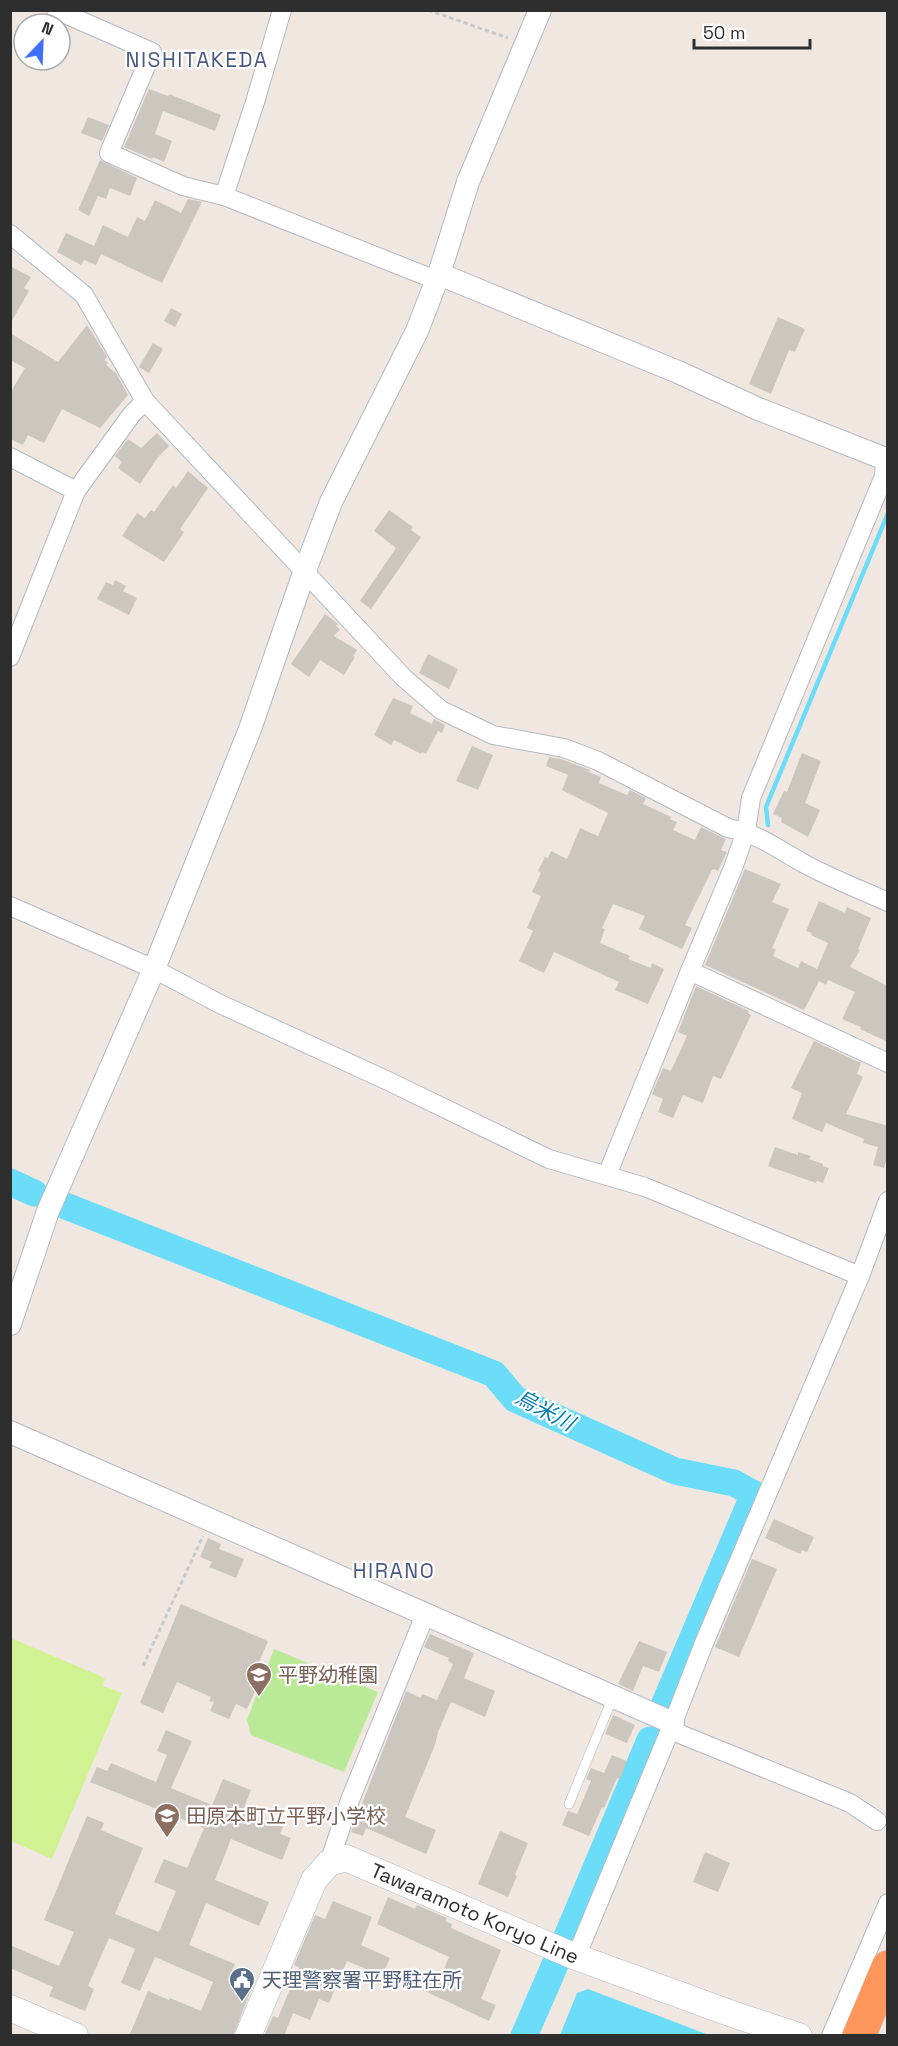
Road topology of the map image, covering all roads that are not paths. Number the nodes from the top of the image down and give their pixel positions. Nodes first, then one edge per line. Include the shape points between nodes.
1 (56, 10) edge
2 (282, 10) edge
3 (540, 10) edge
4 (224, 196) junction
5 (10, 234) edge
6 (438, 277) junction
7 (145, 400) junction
8 (10, 457) edge
9 (887, 457) edge
10 (76, 491) junction
11 (304, 573) junction
12 (10, 657) edge
13 (746, 831) junction
14 (888, 902) edge
15 (10, 906) edge
16 (154, 969) junction
17 (690, 971) junction
18 (888, 1063) edge
19 (607, 1175) junction
20 (888, 1202) edge
21 (860, 1276) junction
22 (10, 1324) edge
23 (10, 1432) edge
24 (425, 1615) junction
25 (613, 1697) junction
26 (671, 1727) junction
27 (569, 1803) dead end
28 (877, 1821) dead end
29 (329, 1863) junction
30 (888, 1903) edge
31 (576, 1957) junction
32 (888, 1967) edge
33 (10, 2008) edge
34 (888, 2028) edge
35 (75, 2036) edge
36 (248, 2036) edge
37 (799, 2036) edge
38 (831, 2036) edge
39 (860, 2036) edge
40 (884, 2036) edge

1 - 4 street via 152,52 109,153 183,186
2 - 4 street
3 - 6 street via 468,182
4 - 6 street
5 - 7 street via 84,295
6 - 9 street via 678,372 756,408
6 - 11 street via 417,331 332,502
7 - 10 street
7 - 11 street
8 - 10 street
9 - 13 street via 884,476 751,798
10 - 12 street
11 - 13 street via 404,678 441,710 494,735 564,748 598,761 728,828
11 - 16 street via 250,729
13 - 14 street via 803,863
13 - 17 street
15 - 16 street
16 - 19 street via 549,1159
16 - 22 street via 48,1211
17 - 18 street
17 - 19 street
19 - 21 street
20 - 21 street
21 - 26 street
23 - 24 street
24 - 25 street
24 - 29 street via 350,1800
25 - 26 street
25 - 27 lane
26 - 28 street via 850,1803
26 - 31 street
29 - 31 main road, Tawaramoto Koryo Line via 346,1858
29 - 36 main road via 314,1880
30 - 38 street
31 - 37 main road, Tawaramoto Koryo Line
32 - 39 highway
33 - 35 main road
34 - 40 highway

